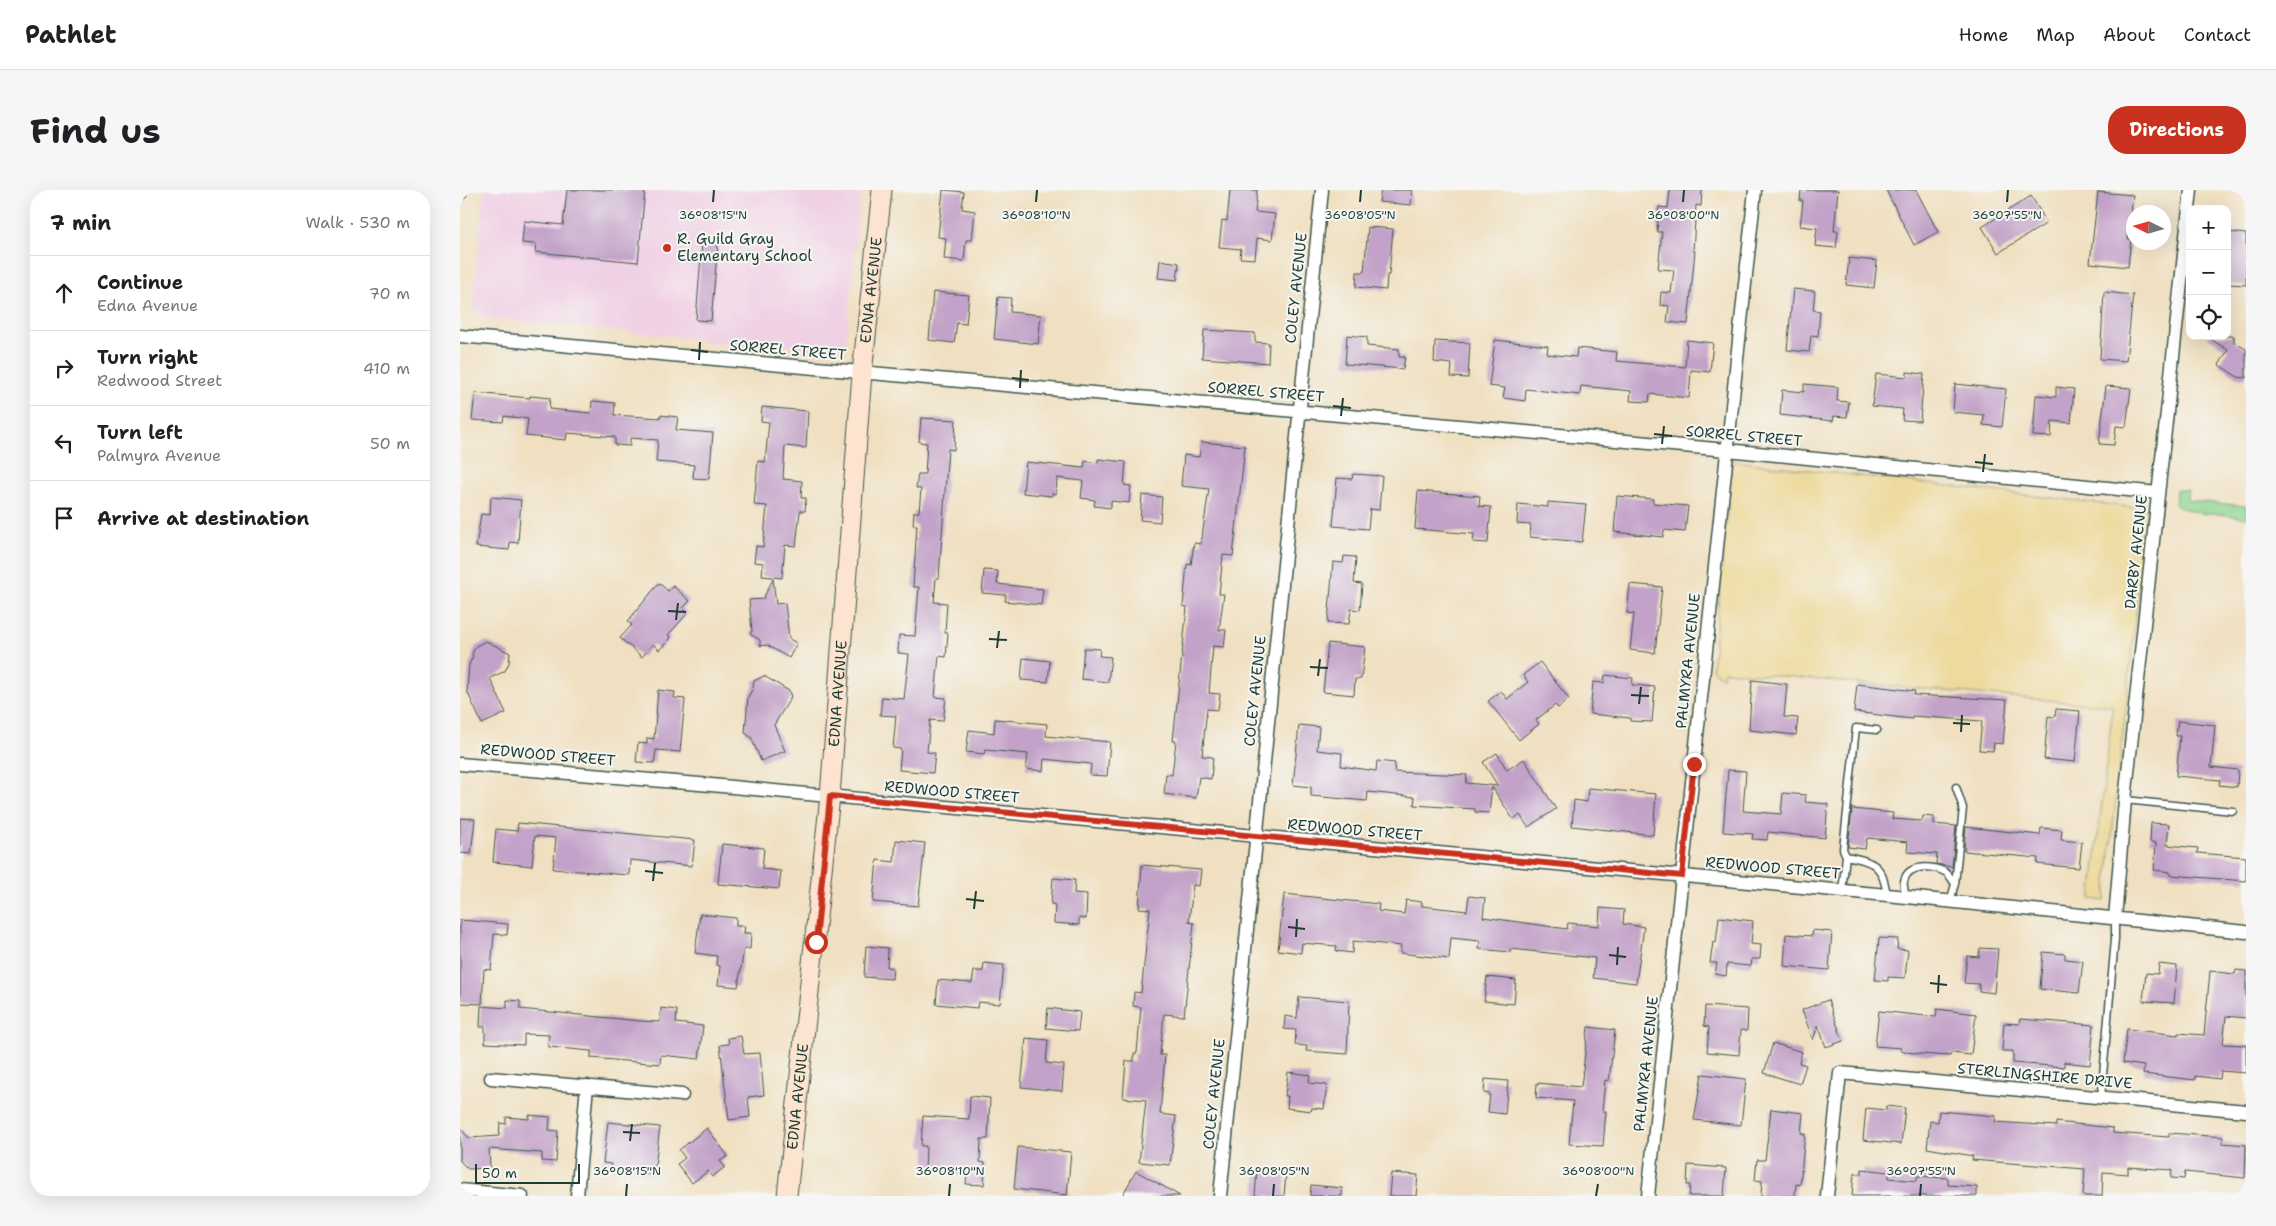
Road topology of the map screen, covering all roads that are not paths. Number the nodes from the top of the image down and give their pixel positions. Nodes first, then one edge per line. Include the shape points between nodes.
1 (882, 190) edge
2 (1322, 190) edge
3 (1755, 190) edge
4 (2191, 190) edge
5 (460, 336) edge
6 (862, 373) junction
7 (1299, 411) junction
8 (1727, 450) junction
9 (2158, 493) junction
10 (1877, 730) dead end
11 (460, 764) edge
12 (1956, 787) dead end
13 (830, 796) junction
14 (2125, 800) junction
15 (2233, 811) dead end
16 (1257, 837) junction
17 (1846, 856) junction
18 (1682, 876) junction
19 (1955, 884) junction
20 (1842, 891) junction
21 (1887, 895) junction
22 (1906, 897) junction
23 (1950, 902) junction
24 (2115, 918) junction
25 (2246, 932) edge
26 (491, 1078) dead end
27 (587, 1086) junction
28 (682, 1095) dead end
29 (2101, 1098) junction
30 (2246, 1111) edge
31 (460, 1190) edge
32 (522, 1196) edge
33 (577, 1196) edge
34 (787, 1196) edge
35 (1220, 1196) edge
36 (1648, 1196) edge
37 (1827, 1196) edge

1 - 6 street, EDNA AVENUE
2 - 7 street, COLEY AVENUE
3 - 8 street, PALMYRA AVENUE
4 - 9 street, DARBY AVENUE
5 - 6 street, SORREL STREET
6 - 7 street, SORREL STREET
6 - 13 street, EDNA AVENUE
7 - 8 street, SORREL STREET
7 - 16 street, COLEY AVENUE
8 - 9 street, SORREL STREET
8 - 18 street, PALMYRA AVENUE
9 - 14 street, DARBY AVENUE
10 - 17 lane via 1856,728 1844,844
11 - 13 street, REDWOOD STREET
12 - 19 lane via 1963,808
13 - 16 street, REDWOOD STREET
13 - 34 street, EDNA AVENUE
14 - 15 lane
14 - 24 street, DARBY AVENUE
16 - 18 street, REDWOOD STREET
16 - 35 street, COLEY AVENUE
17 - 20 lane
17 - 21 lane via 1869,861 1880,868
18 - 20 street, REDWOOD STREET
18 - 36 street, PALMYRA AVENUE
19 - 22 lane via 1947,873 1917,868 1904,881
19 - 23 lane
20 - 21 street, REDWOOD STREET
21 - 22 street, REDWOOD STREET
22 - 23 street, REDWOOD STREET
23 - 24 street, REDWOOD STREET
24 - 25 street, REDWOOD STREET
24 - 29 lane via 2116,939
26 - 27 street
27 - 28 street
27 - 33 street
29 - 30 street, STERLINGSHIRE DRIVE
29 - 37 street, STERLINGSHIRE DRIVE via 1840,1073
31 - 32 street

